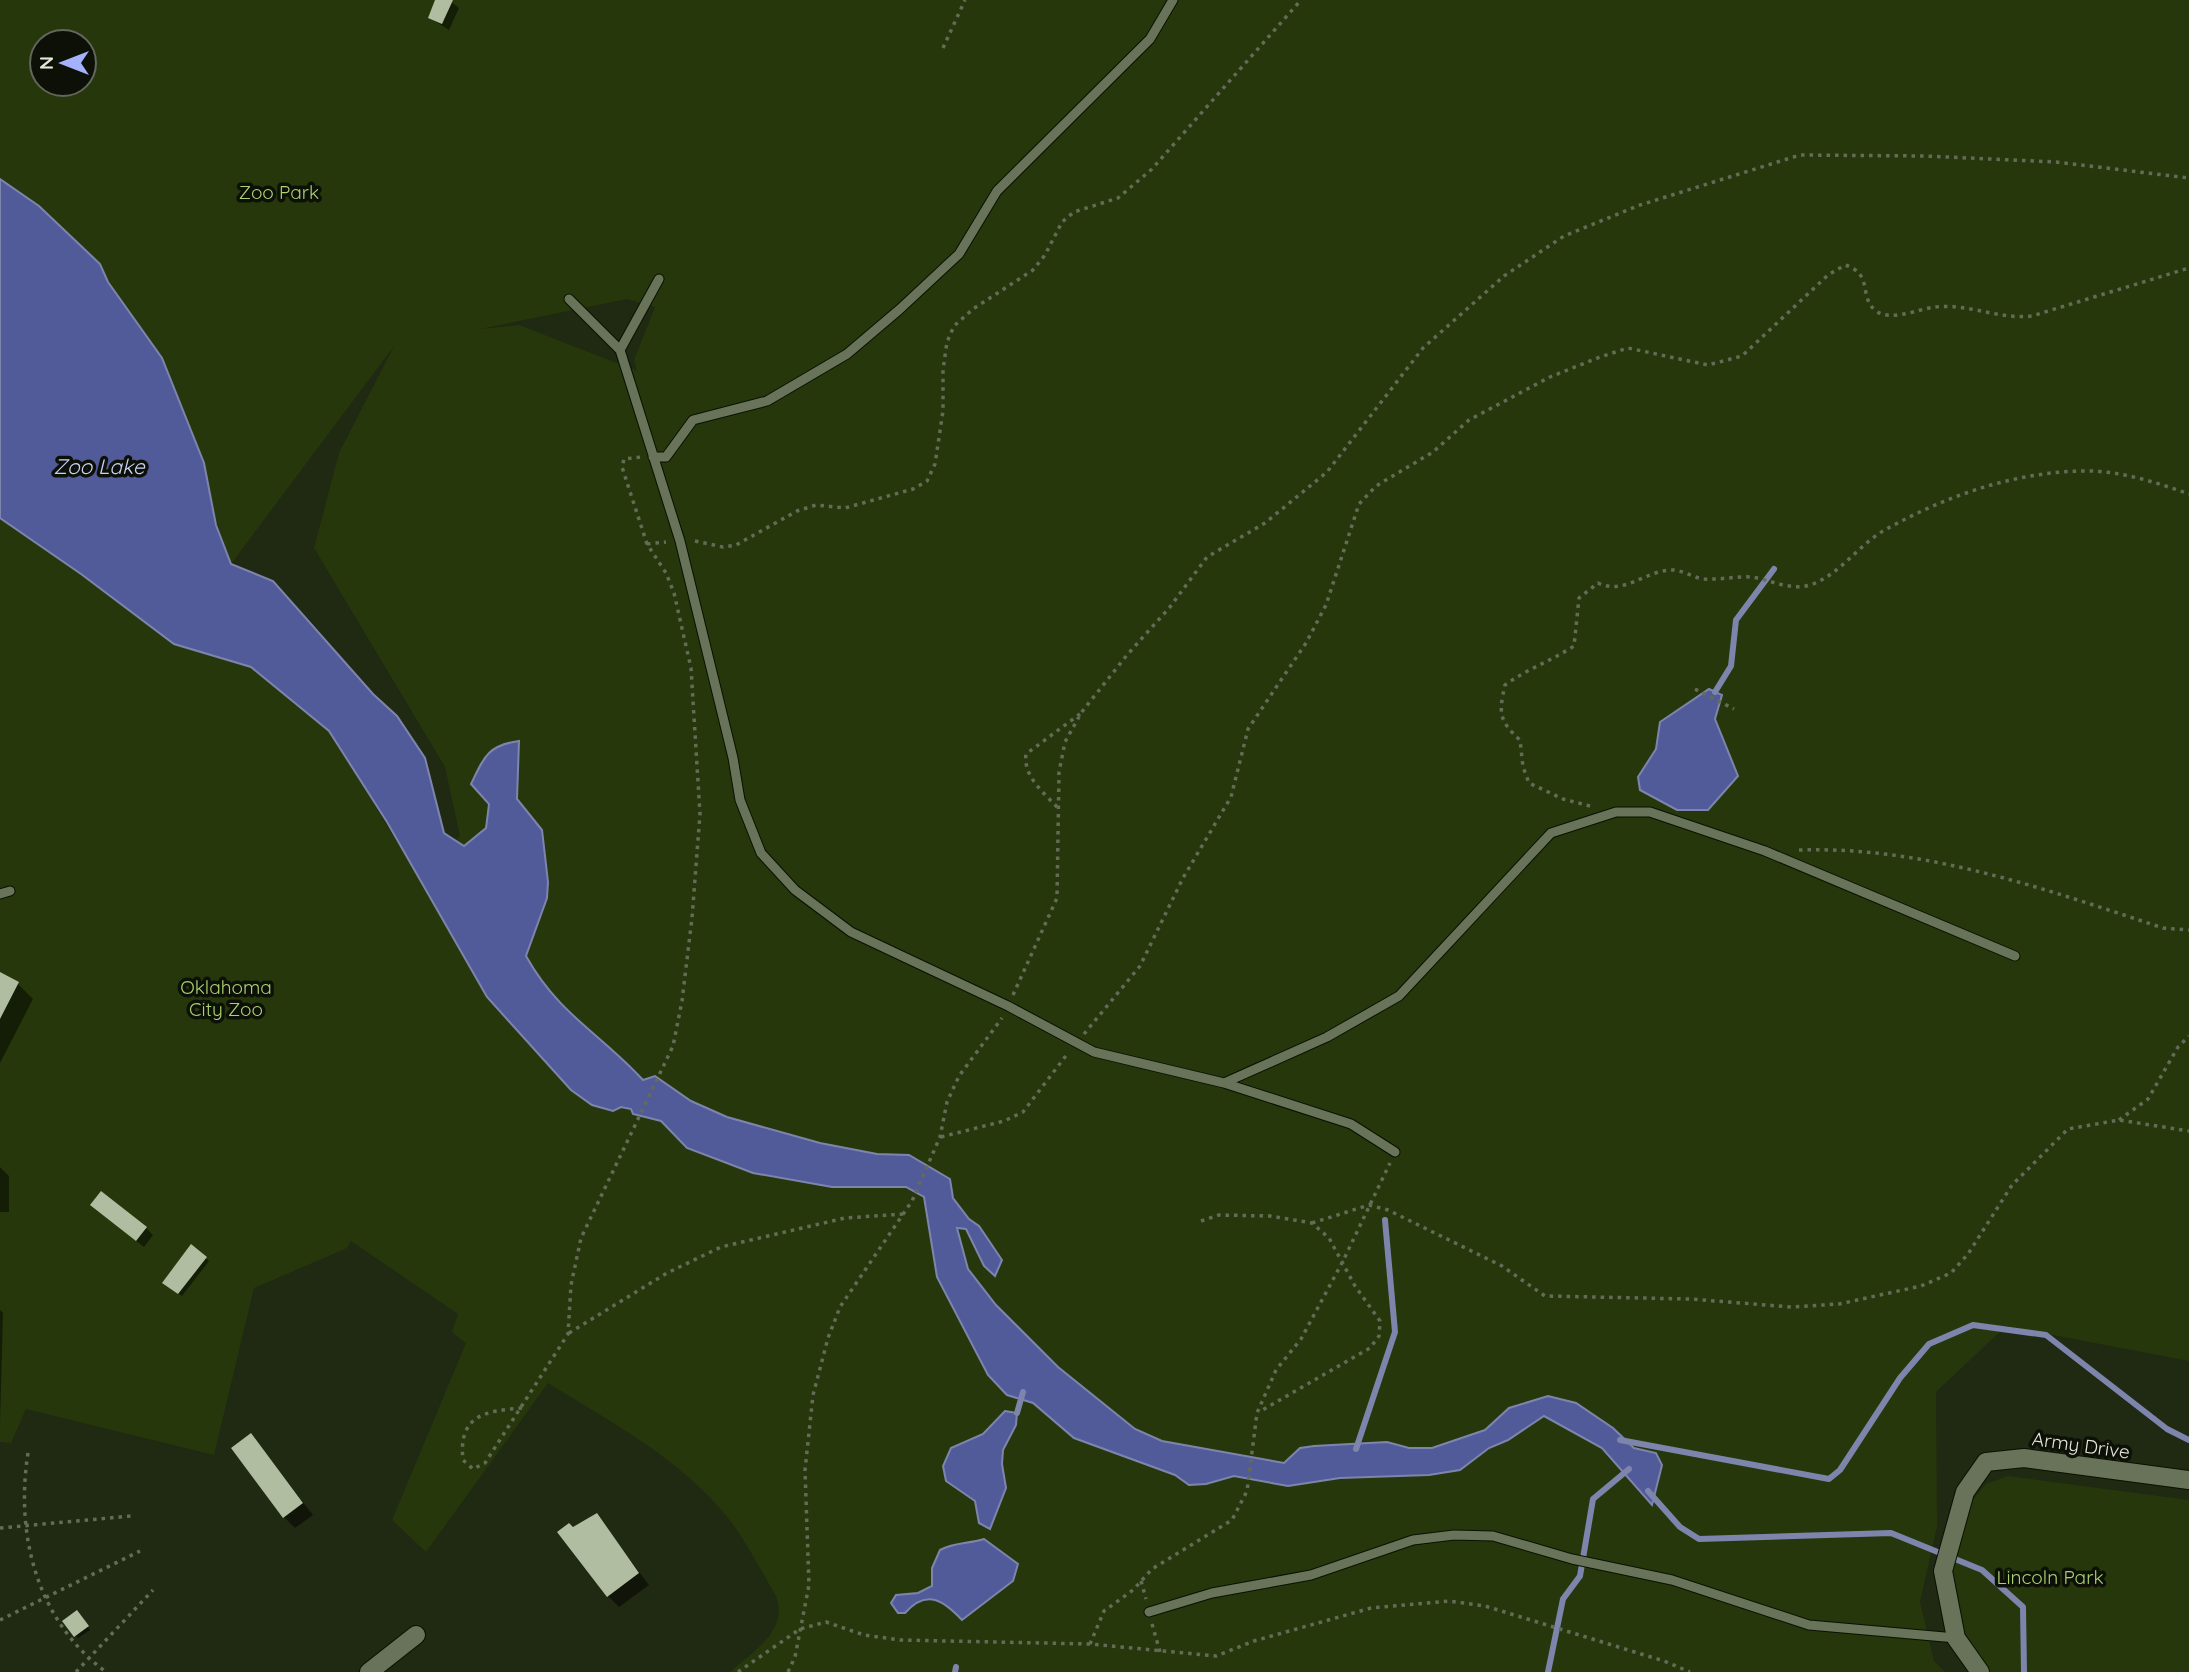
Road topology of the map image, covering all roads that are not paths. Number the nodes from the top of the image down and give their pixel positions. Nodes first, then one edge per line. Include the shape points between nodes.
1 (1172, 0) edge
2 (659, 279) dead end
3 (569, 299) dead end
4 (620, 350) junction
5 (653, 457) junction
6 (2015, 956) dead end
7 (1224, 1083) junction
8 (1395, 1152) road end
9 (2189, 1480) edge
10 (1149, 1612) dead end
11 (416, 1634) dead end
12 (1956, 1638) junction
13 (369, 1672) edge
14 (1980, 1672) edge

1 - 5 lane via 1150,39 998,191 959,254 900,309 847,354 767,401 694,420 666,457
2 - 4 lane
3 - 4 lane
4 - 5 lane
5 - 7 lane via 680,541 740,800 761,853 794,890 851,932 1008,1006 1076,1044 1133,1064
6 - 7 lane via 1765,851 1650,812 1616,812 1551,833 1399,996 1327,1037
7 - 8 lane via 1351,1124
9 - 12 street, Army Drive via 2024,1458 1986,1462 1965,1492 1943,1572
10 - 12 lane via 1212,1593 1311,1575 1413,1540 1493,1536 1672,1580 1809,1625
11 - 13 street
12 - 14 street, Army Drive

